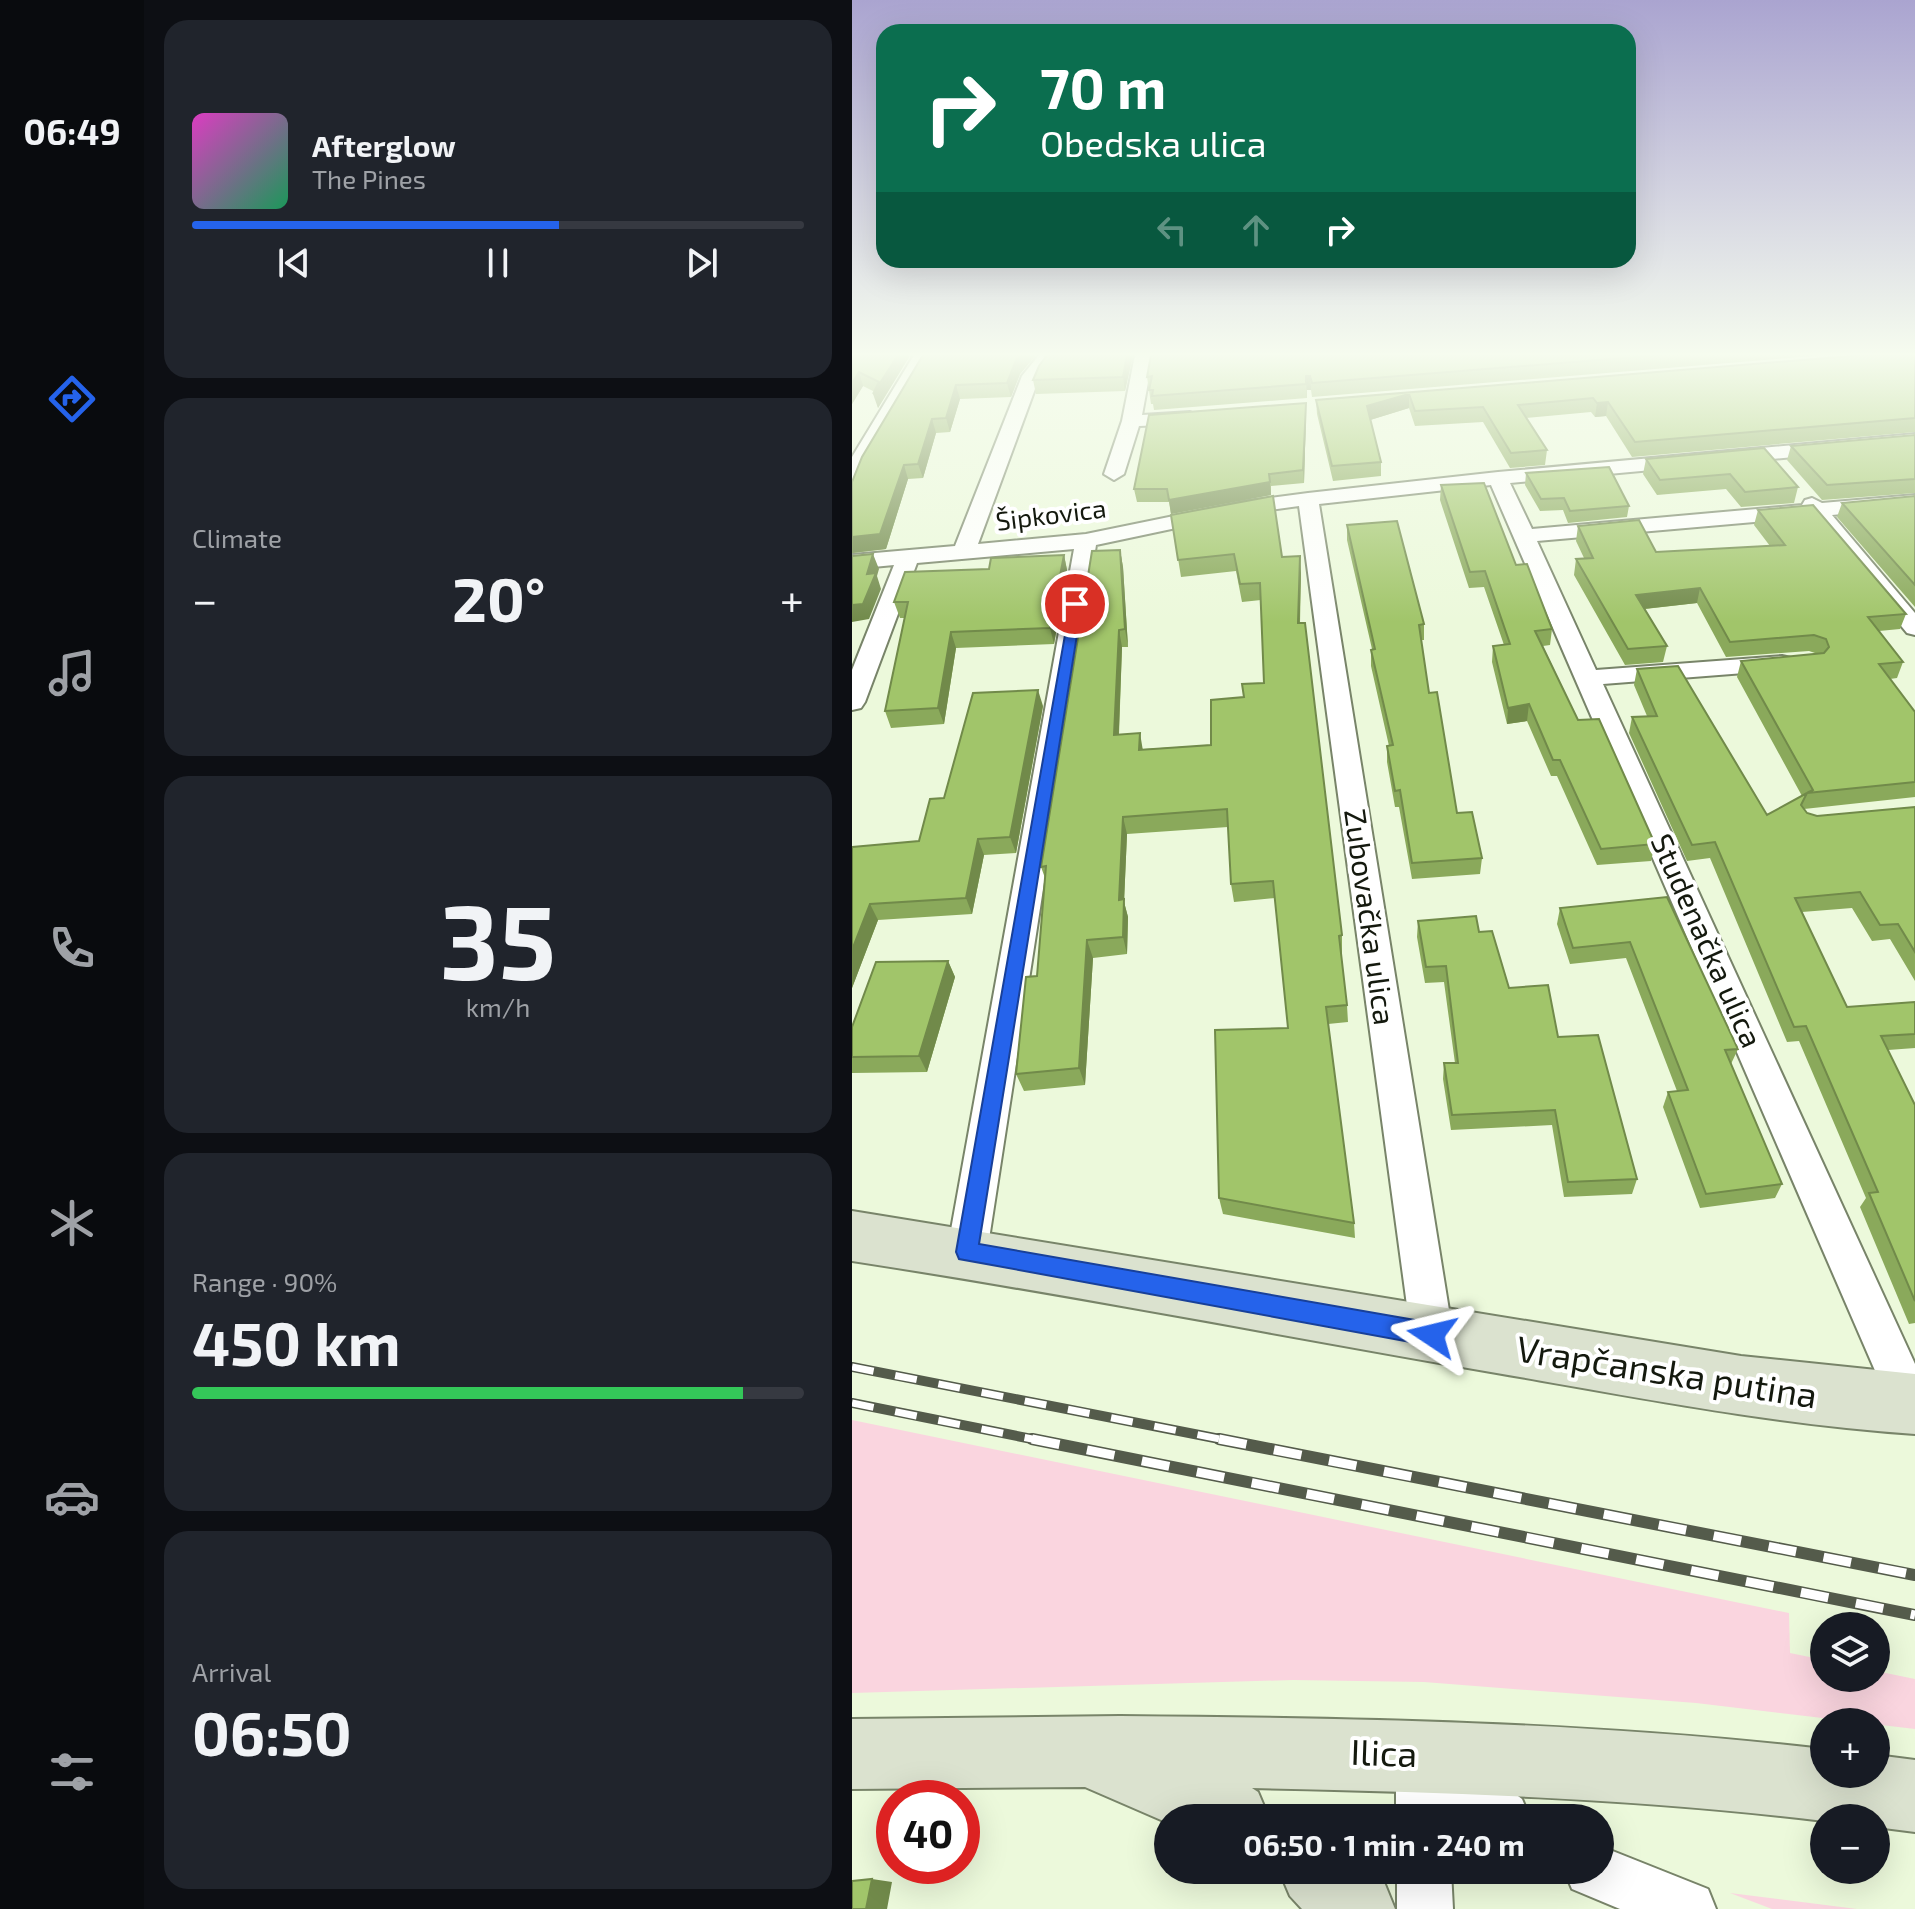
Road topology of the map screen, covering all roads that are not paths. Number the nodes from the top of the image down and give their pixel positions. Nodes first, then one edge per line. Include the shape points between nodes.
1 (870, 444) edge
2 (1005, 444) edge
3 (1124, 444) edge
4 (1868, 444) edge
5 (1766, 453) junction
6 (852, 474) edge
7 (1114, 474) dead end
8 (1498, 478) junction
9 (1308, 499) junction
10 (1915, 501) edge
11 (1816, 509) junction
12 (1525, 536) junction
13 (1086, 541) junction
14 (963, 554) junction
15 (908, 558) junction
16 (852, 562) edge
17 (1915, 584) edge
18 (1883, 587) junction
19 (1915, 628) edge
20 (1809, 661) edge
21 (1588, 678) junction
22 (852, 702) edge
23 (852, 1236) edge
24 (967, 1252) junction
25 (1432, 1335) junction
26 (1913, 1404) edge
27 (1081, 1751) junction
28 (852, 1754) edge
29 (1423, 1786) edge
30 (1915, 1796) edge
31 (1206, 1804) edge
32 (1468, 1804) edge
33 (1614, 1879) edge
34 (1331, 1884) edge
35 (1424, 1884) edge
36 (1357, 1909) edge
37 (1425, 1909) edge
38 (1688, 1909) edge

1 - 6 street
2 - 14 street
3 - 7 street
4 - 5 street, Šipkovica
5 - 8 street, Šipkovica
5 - 11 street
8 - 9 street, Šipkovica
8 - 12 street, Studenačka ulica
9 - 13 street, Šipkovica
9 - 25 street, Zubovačka ulica
10 - 11 street
11 - 12 street
11 - 18 street
12 - 21 street, Studenačka ulica
13 - 14 street, Šipkovica
13 - 24 street
14 - 15 street, Šipkovica
15 - 16 street, Šipkovica
15 - 22 street
17 - 18 street
18 - 19 street
20 - 21 street
21 - 26 street, Studenačka ulica
23 - 24 street, Vrapčanska putina
24 - 25 street, Vrapčanska putina
25 - 26 street, Vrapčanska putina via 1819,1398
27 - 28 street, Ilica
27 - 29 street, Ilica
27 - 31 street
29 - 30 street, Ilica via 1679,1769
29 - 32 street
33 - 38 street
34 - 36 street
35 - 37 street

